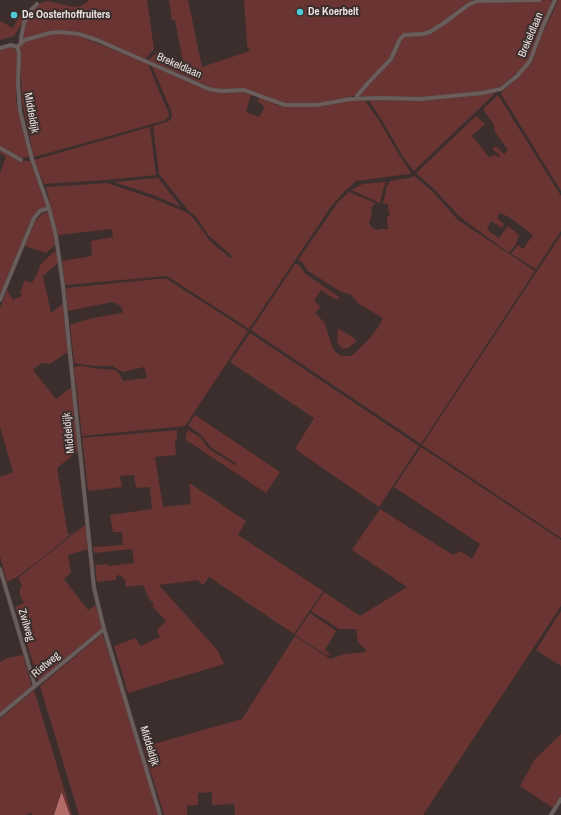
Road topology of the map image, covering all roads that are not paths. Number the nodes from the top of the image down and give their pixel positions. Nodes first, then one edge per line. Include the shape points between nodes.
1 (540, 0) edge
2 (555, 0) edge
3 (37, 4) dead end
4 (21, 43) junction
5 (17, 47) junction
6 (0, 48) edge
7 (357, 99) junction
8 (0, 148) edge
9 (20, 160) dead end
10 (49, 208) junction
11 (0, 300) edge
12 (0, 569) edge
13 (104, 629) junction
14 (35, 686) junction
15 (0, 715) edge
16 (561, 799) edge
17 (160, 815) edge
18 (551, 815) edge

1 - 7 street, Brekeldlaan via 477,1 427,33 404,36 400,39 391,59
2 - 7 street, Brekeldlaan via 530,61 523,71 501,89 420,99
3 - 4 street via 24,23
4 - 5 street, Brekeldlaan
4 - 7 street, Brekeldlaan via 50,33 79,34 209,89 244,90 285,105 317,105
5 - 6 street via 11,45
5 - 10 street, Middeldijk via 20,111 32,159
8 - 9 street
10 - 11 street via 36,215
10 - 13 street, Middeldijk via 64,286 92,576
12 - 14 street, Zwilweg
13 - 14 street, Rietweg
13 - 17 street, Middeldijk
14 - 15 street, Rietweg
16 - 18 street

